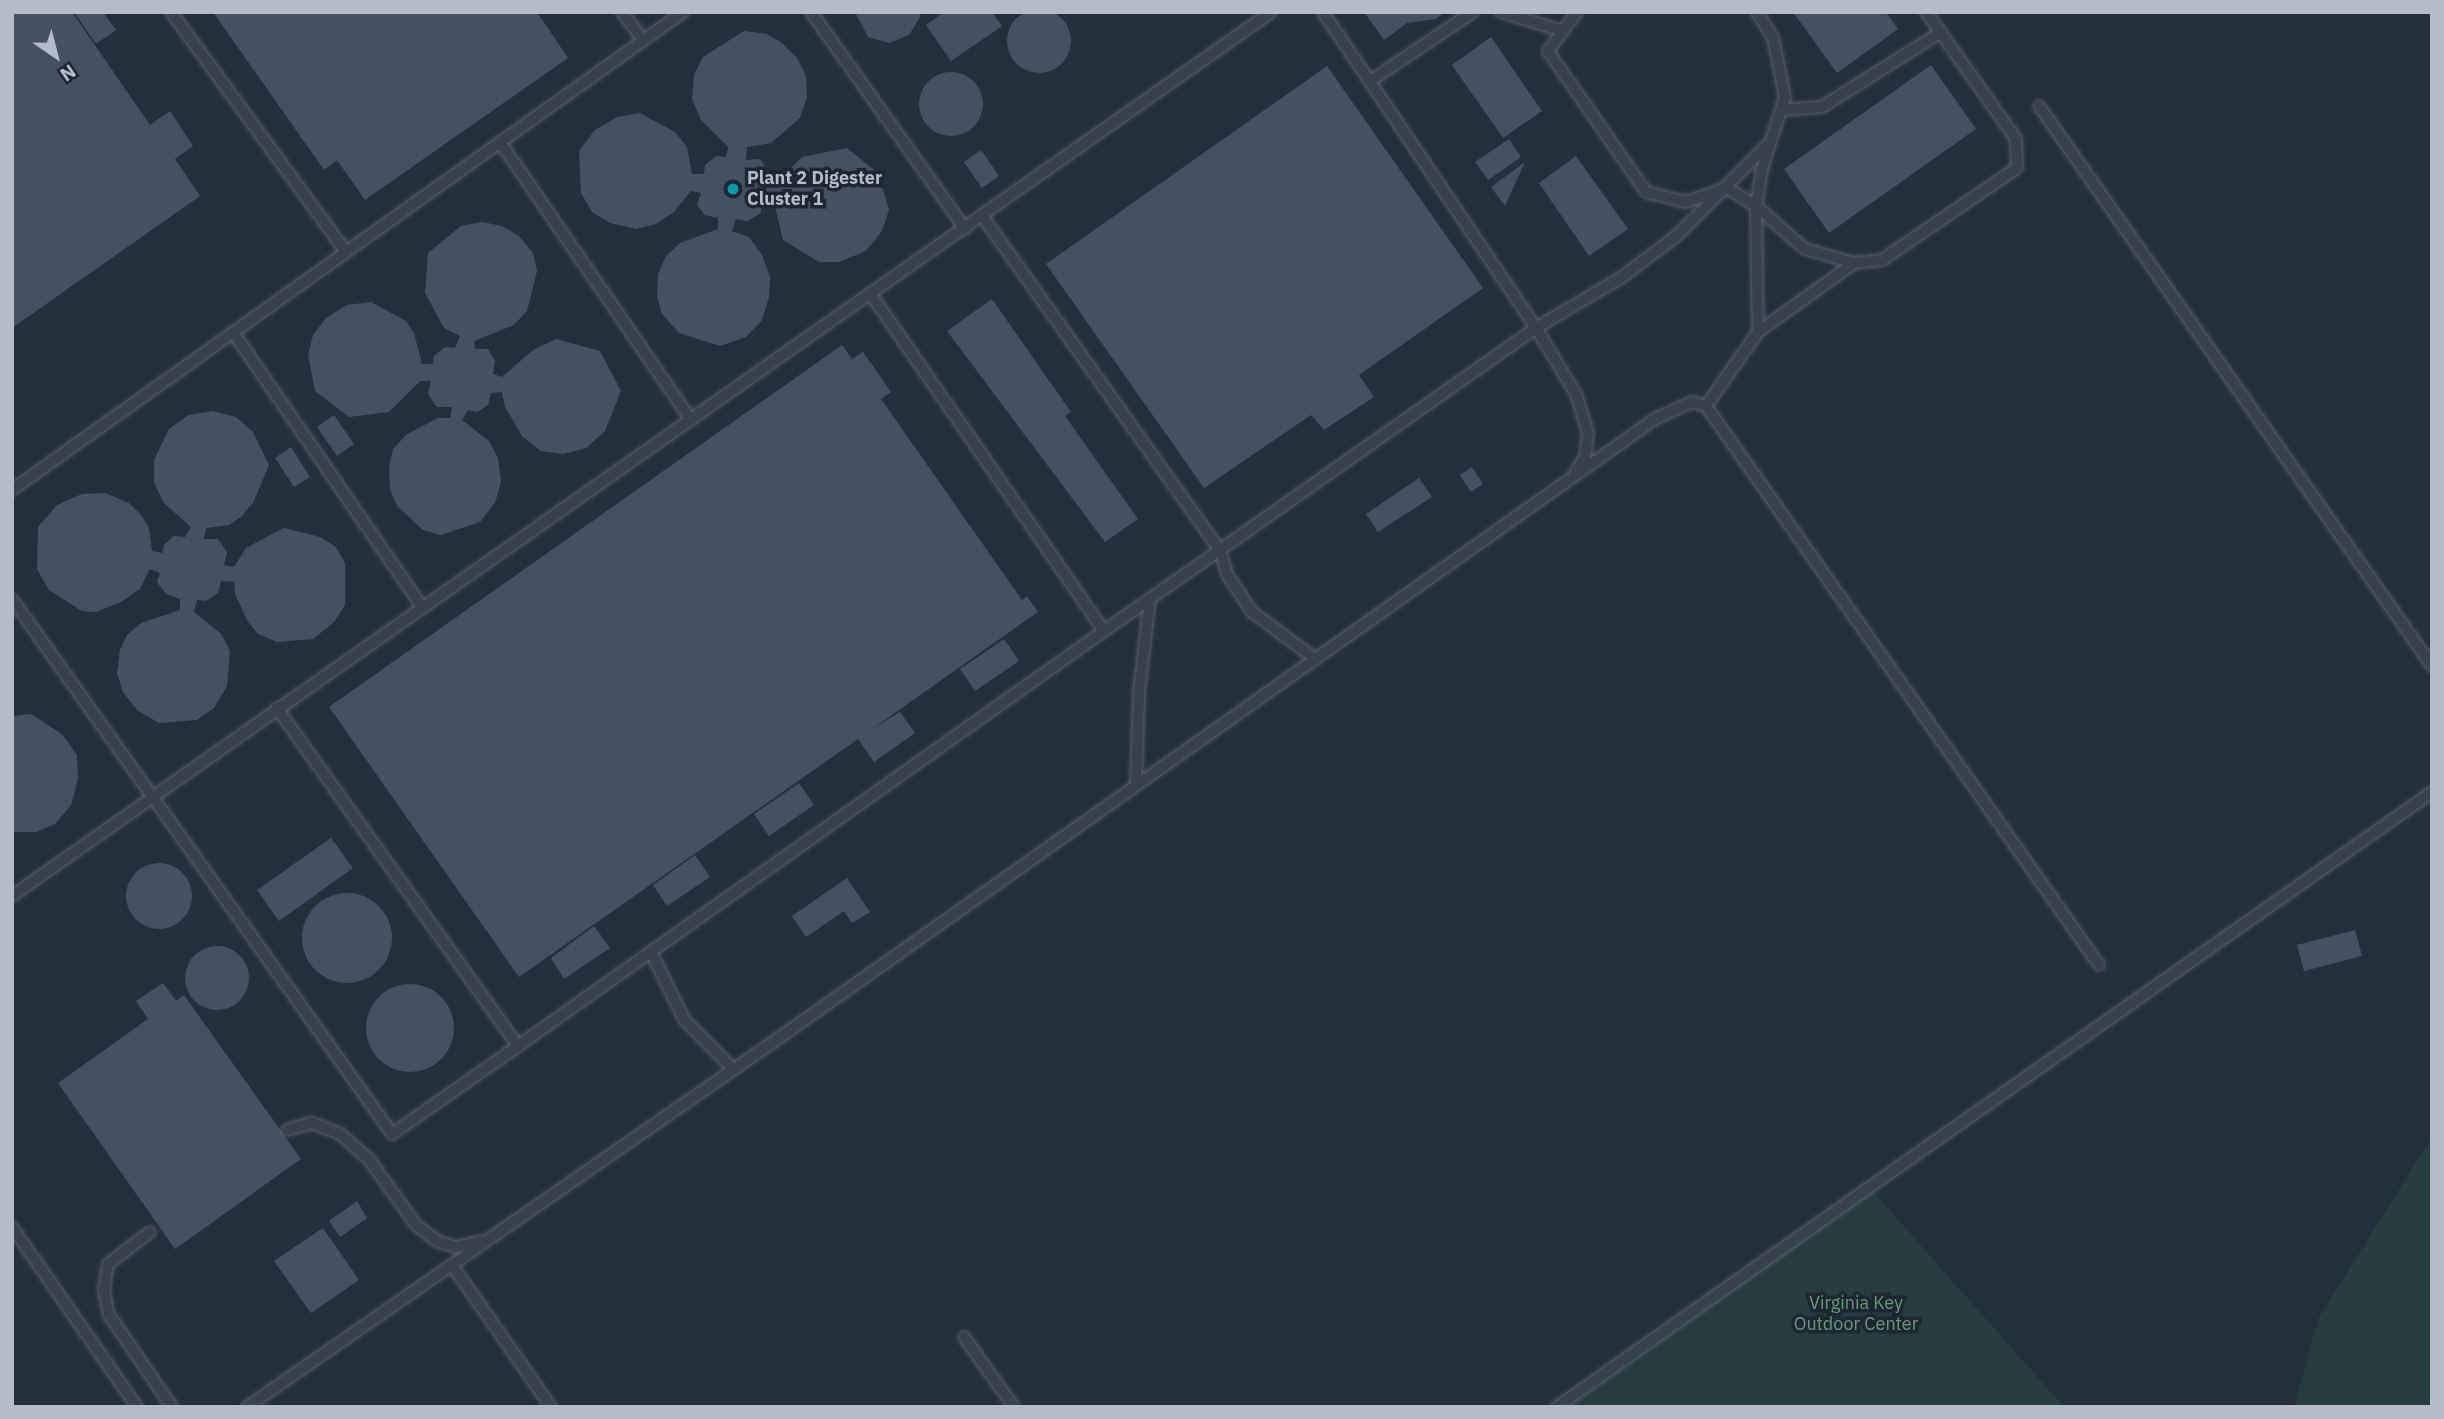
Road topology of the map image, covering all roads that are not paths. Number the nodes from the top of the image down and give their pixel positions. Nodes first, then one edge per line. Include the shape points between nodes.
1 (171, 12) edge
2 (622, 12) edge
3 (683, 12) edge
4 (811, 12) edge
5 (1271, 12) edge
6 (1323, 12) edge
7 (1473, 12) edge
8 (1501, 12) edge
9 (1577, 12) edge
10 (1757, 12) edge
11 (1926, 12) edge
12 (1563, 31) junction
13 (1941, 32) junction
14 (643, 40) junction
15 (1370, 81) junction
16 (2039, 106) dead end
17 (1781, 110) junction
18 (1771, 141) junction
19 (500, 142) junction
20 (1727, 188) junction
21 (1756, 206) junction
22 (984, 216) junction
23 (965, 229) junction
24 (346, 251) junction
25 (1854, 263) junction
26 (871, 295) junction
27 (1536, 327) junction
28 (233, 332) junction
29 (1758, 332) junction
30 (1706, 406) junction
31 (691, 420) junction
32 (1572, 477) junction
33 (12, 490) edge
34 (1220, 550) junction
35 (12, 598) edge
36 (1150, 599) junction
37 (422, 607) junction
38 (1104, 631) junction
39 (1314, 659) junction
40 (2432, 666) edge
41 (277, 708) junction
42 (1136, 784) junction
43 (2432, 792) edge
44 (152, 796) junction
45 (12, 896) edge
46 (651, 952) junction
47 (2099, 965) dead end
48 (518, 1046) junction
49 (733, 1069) junction
50 (287, 1130) dead end
51 (12, 1227) edge
52 (150, 1232) dead end
53 (491, 1238) junction
54 (452, 1265) junction
55 (964, 1337) dead end
56 (137, 1407) edge
57 (172, 1407) edge
58 (247, 1407) edge
59 (551, 1407) edge
60 (1014, 1407) edge
61 (1557, 1407) edge

1 - 24 lane
2 - 14 lane
3 - 14 lane
4 - 23 lane
5 - 22 lane
6 - 15 lane
7 - 15 lane
8 - 12 lane
9 - 12 lane
10 - 17 lane via 1773,38 1785,97
11 - 13 lane
12 - 20 lane via 1548,51 1646,192 1685,202
13 - 17 lane via 1862,86 1822,107
13 - 25 lane via 2016,139 2017,168 1882,260
14 - 19 lane
15 - 27 lane
16 - 40 lane
17 - 18 lane
18 - 20 lane
18 - 21 lane
19 - 24 lane
19 - 31 lane
20 - 21 lane
20 - 27 lane via 1679,234 1622,277
21 - 25 lane via 1805,249
21 - 29 lane
22 - 23 lane
22 - 34 lane
23 - 26 lane
24 - 28 lane
25 - 29 lane
26 - 31 lane
26 - 38 lane
27 - 32 lane via 1577,396 1588,433 1585,457
27 - 34 lane
28 - 33 lane
28 - 37 lane
29 - 30 lane
30 - 32 lane via 1692,402 1655,419
30 - 47 lane
31 - 37 lane
32 - 39 lane
34 - 36 lane
34 - 39 lane via 1227,574 1252,612
35 - 44 lane
36 - 38 lane
36 - 42 lane via 1139,692
37 - 41 lane
38 - 46 lane
39 - 42 lane
41 - 44 lane
41 - 48 lane
42 - 49 lane
43 - 61 lane
44 - 45 lane
44 - 48 lane via 392,1134
46 - 48 lane
46 - 49 lane via 684,1019
49 - 53 lane
50 - 53 lane via 312,1123 340,1134 368,1158 416,1225 437,1241 456,1247
51 - 56 lane
52 - 57 lane via 108,1264 104,1290 109,1315
53 - 54 lane
54 - 58 lane
54 - 59 lane
55 - 60 lane

